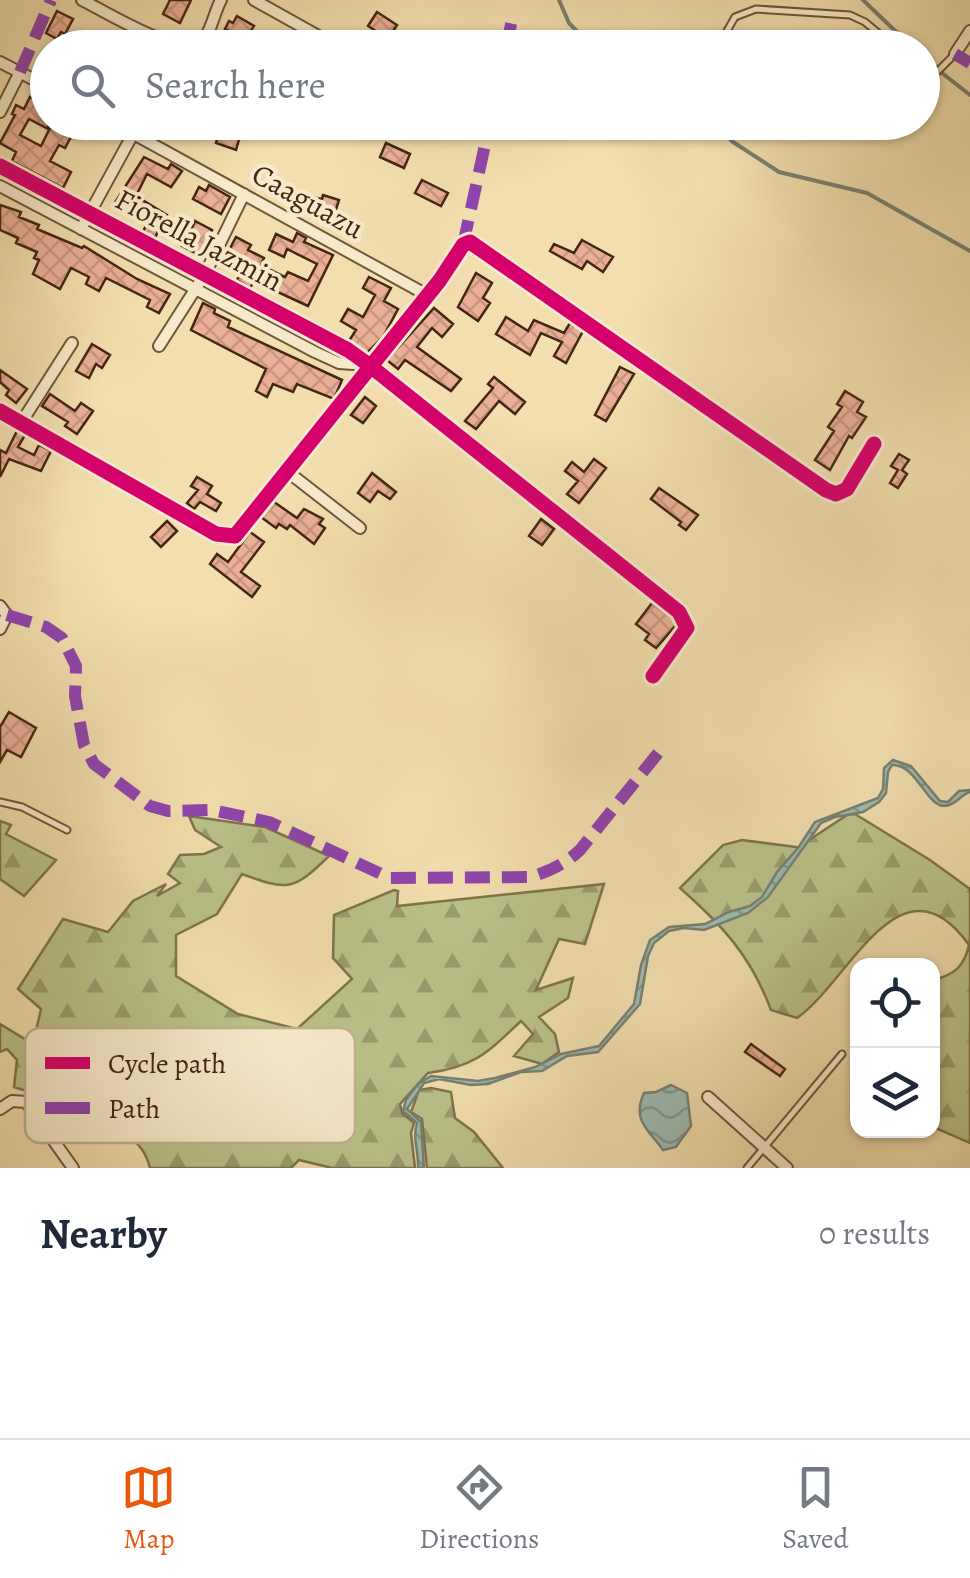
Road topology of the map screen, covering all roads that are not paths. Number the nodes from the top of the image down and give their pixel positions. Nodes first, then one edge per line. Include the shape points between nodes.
1 (82, 0) edge
2 (221, 0) edge
3 (254, 0) edge
4 (143, 30) edge
5 (208, 30) edge
6 (308, 30) edge
7 (727, 30) edge
8 (873, 30) edge
9 (970, 31) edge
10 (955, 54) joint
11 (0, 62) edge
12 (940, 69) edge
13 (20, 72) junction
14 (30, 77) edge
15 (0, 112) edge
16 (130, 140) edge
17 (144, 140) edge
18 (0, 166) edge
19 (0, 186) edge
20 (244, 194) junction
21 (89, 213) junction
22 (81, 228) junction
23 (206, 274) junction
24 (195, 290) junction
25 (428, 295) junction
26 (72, 343) dead end
27 (159, 346) dead end
28 (369, 366) junction
29 (0, 411) edge
30 (21, 422) junction
31 (874, 444) dead end
32 (288, 472) junction
33 (360, 528) dead end
34 (4, 611) edge
35 (0, 628) edge
36 (653, 676) dead end
37 (0, 802) edge
38 (67, 830) dead end
39 (842, 1054) dead end
40 (708, 1098) dead end
41 (25, 1102) edge
42 (0, 1109) edge
43 (55, 1143) edge
44 (766, 1149) junction
45 (73, 1168) edge
46 (748, 1168) edge
47 (787, 1168) edge

1 - 4 street
2 - 5 street
3 - 6 street
7 - 8 lane via 735,17 756,10 858,18
9 - 10 street
10 - 12 lane
11 - 13 street
13 - 14 street
13 - 15 street
16 - 21 street
17 - 20 street, Caaguazu
18 - 21 street, Fiorella Jazmin
19 - 22 street, Fiorella Jazmin
20 - 23 street
20 - 25 street, Caaguazu
21 - 22 street
21 - 23 street, Fiorella Jazmin
22 - 24 street, Fiorella Jazmin
23 - 24 street
23 - 28 street, Fiorella Jazmin
24 - 27 street
24 - 28 street, Fiorella Jazmin via 340,363
25 - 28 street
25 - 31 street via 463,245 475,244 826,490 846,488
26 - 30 street
28 - 32 street
28 - 36 street via 679,612 687,628
29 - 30 street
30 - 32 street via 216,534 235,536
32 - 33 street
34 - 35 street
37 - 38 lane
39 - 44 lane
40 - 44 street
41 - 42 street
43 - 45 street
44 - 46 lane
44 - 47 street

